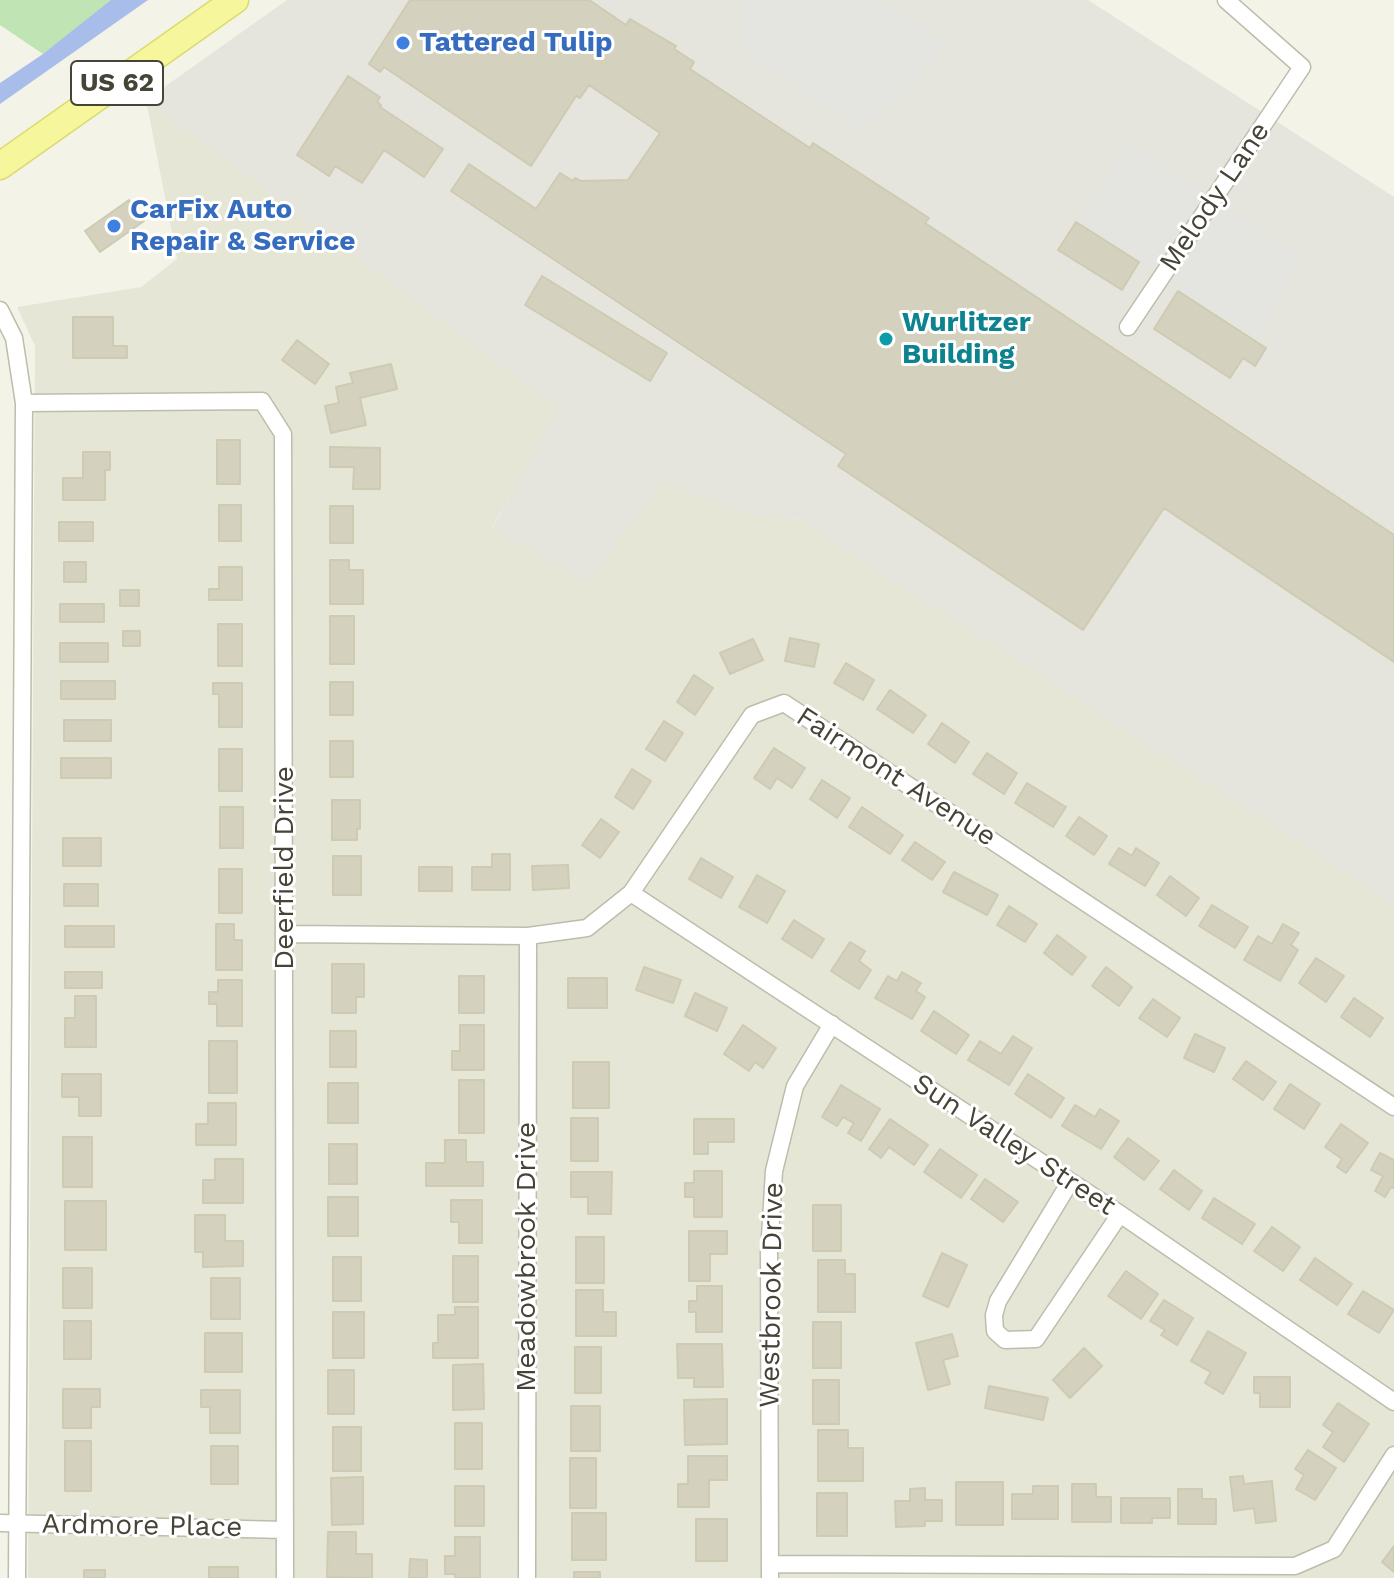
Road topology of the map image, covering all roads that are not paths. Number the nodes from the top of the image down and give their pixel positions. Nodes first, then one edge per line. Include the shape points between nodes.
1 (235, 0) edge
2 (1226, 0) edge
3 (0, 166) edge
4 (0, 310) edge
5 (1128, 327) dead end
6 (24, 403) junction
7 (631, 893) junction
8 (286, 934) junction
9 (528, 936) junction
10 (832, 1024) junction
11 (1394, 1107) edge
12 (1070, 1182) junction
13 (1120, 1214) junction
14 (1394, 1402) edge
15 (1394, 1455) edge
16 (8, 1523) edge
17 (285, 1530) junction
18 (770, 1571) edge
19 (17, 1578) edge
20 (285, 1578) edge
21 (527, 1578) edge

1 - 3 main road, US 62
2 - 5 street, Melody Lane via 1302,67
4 - 6 street via 14,338
6 - 8 street, Deerfield Drive via 262,401 283,434
6 - 16 street
7 - 9 street, Fairmont Avenue via 587,928
7 - 10 street, Sun Valley Street
7 - 11 street, Fairmont Avenue via 752,715 784,703
8 - 9 street, Fairmont Avenue
8 - 17 street, Deerfield Drive
9 - 21 street, Meadowbrook Drive
10 - 12 street, Sun Valley Street
10 - 18 street, Westbrook Drive via 795,1086 774,1171 769,1253
12 - 13 street, Sun Valley Street
12 - 13 street via 998,1301 995,1331 1005,1340 1036,1339
13 - 14 street, Sun Valley Street
15 - 18 street via 1334,1549 1295,1566
16 - 17 street, Ardmore Place
16 - 19 street
17 - 20 street, Deerfield Drive

